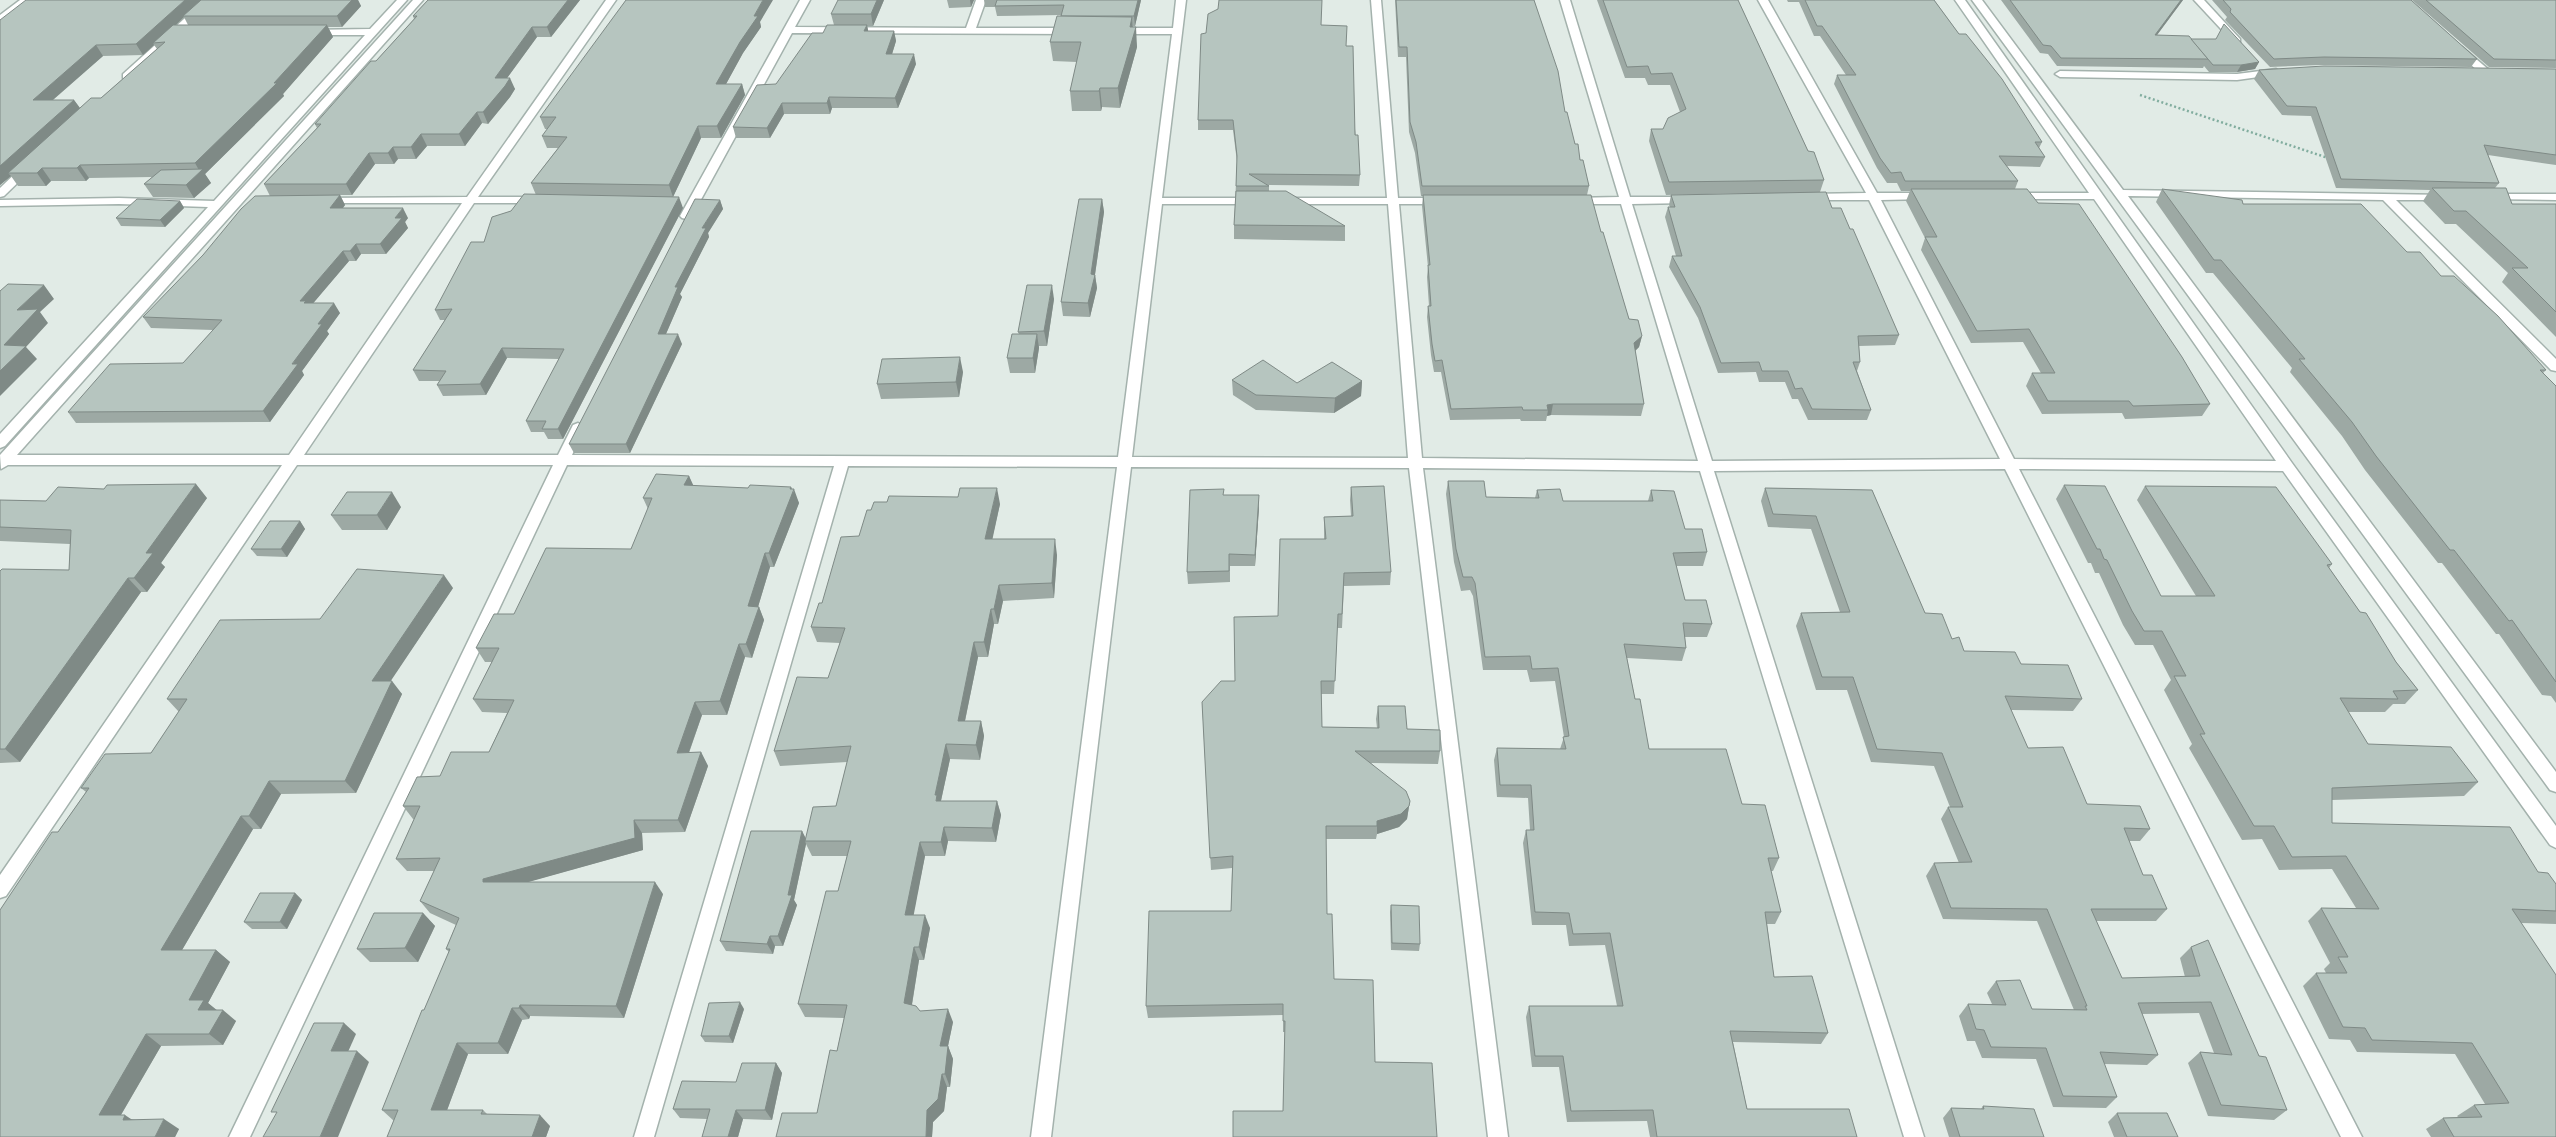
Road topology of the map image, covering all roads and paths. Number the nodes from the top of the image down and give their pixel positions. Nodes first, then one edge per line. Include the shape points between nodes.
1 (26, 0) edge
2 (211, 0) edge
3 (402, 0) edge
4 (418, 0) edge
5 (611, 0) edge
6 (804, 0) edge
7 (981, 0) edge
8 (1181, 0) edge
9 (1376, 0) edge
10 (1565, 0) edge
11 (1763, 0) edge
12 (1960, 0) edge
13 (1977, 0) edge
14 (2199, 0) edge
15 (0, 20) edge
16 (789, 30) junction
17 (970, 30) junction
18 (1089, 31) edge
19 (1109, 31) edge
20 (1178, 31) junction
21 (175, 32) junction
22 (194, 32) edge
23 (304, 32) edge
24 (374, 32) junction
25 (2448, 40) edge
26 (2246, 50) edge
27 (2284, 71) edge
28 (2465, 72) edge
29 (2060, 74) dead end
30 (116, 86) edge
31 (2131, 93) dead end
32 (2331, 158) edge
33 (36, 160) edge
34 (2119, 193) junction
35 (0, 194) edge
36 (1872, 196) junction
37 (1940, 196) edge
38 (1999, 196) edge
39 (2096, 196) junction
40 (2387, 197) junction
41 (2462, 197) edge
42 (2481, 197) edge
43 (2556, 197) edge
44 (1794, 198) edge
45 (471, 199) junction
46 (257, 200) edge
47 (306, 200) edge
48 (548, 200) edge
49 (1705, 200) edge
50 (237, 201) junction
51 (1158, 201) junction
52 (1393, 201) junction
53 (1451, 201) edge
54 (1558, 201) edge
55 (1626, 201) junction
56 (0, 203) edge
57 (216, 204) junction
58 (680, 229) edge
59 (2555, 366) edge
60 (585, 415) edge
61 (0, 443) edge
62 (294, 460) junction
63 (562, 460) junction
64 (843, 460) junction
65 (1124, 461) junction
66 (1, 462) edge
67 (1415, 463) junction
68 (2008, 464) junction
69 (1706, 466) junction
70 (2287, 466) junction
71 (2556, 785) edge
72 (2556, 840) edge
73 (0, 890) edge
74 (238, 1137) edge
75 (644, 1137) edge
76 (1041, 1137) edge
77 (1498, 1137) edge
78 (1914, 1137) edge
79 (2352, 1137) edge

1 - 15 street
2 - 21 street
3 - 24 street
4 - 50 street
5 - 45 street
6 - 16 street
7 - 17 street
8 - 20 street
9 - 52 street
10 - 55 street
11 - 36 street
12 - 39 street
13 - 34 street
14 - 26 street
16 - 17 street
16 - 58 street via 688,202
17 - 18 street
19 - 20 street
20 - 51 street
21 - 22 street
21 - 30 street
23 - 24 street
24 - 57 street
25 - 28 street via 2489,73
27 - 29 street via 2262,68 2237,76
31 - 32 path
33 - 35 street
34 - 40 street
34 - 71 street
36 - 37 street
36 - 44 street
36 - 68 street
38 - 39 street
39 - 70 street
40 - 41 street
40 - 59 street
42 - 43 street
45 - 47 street
45 - 48 street
45 - 62 street
46 - 50 street
49 - 55 street
50 - 66 street
51 - 52 street
51 - 65 street
52 - 53 street
52 - 67 street
54 - 55 street
55 - 69 street
56 - 57 street via 120,201
57 - 61 street
60 - 63 street
62 - 63 street
62 - 66 street
62 - 73 street
63 - 64 street
63 - 74 street
64 - 65 street
64 - 75 street
65 - 67 street
65 - 76 street
67 - 69 street
67 - 77 street
68 - 69 street
68 - 70 street
68 - 79 street
69 - 78 street
70 - 72 street

